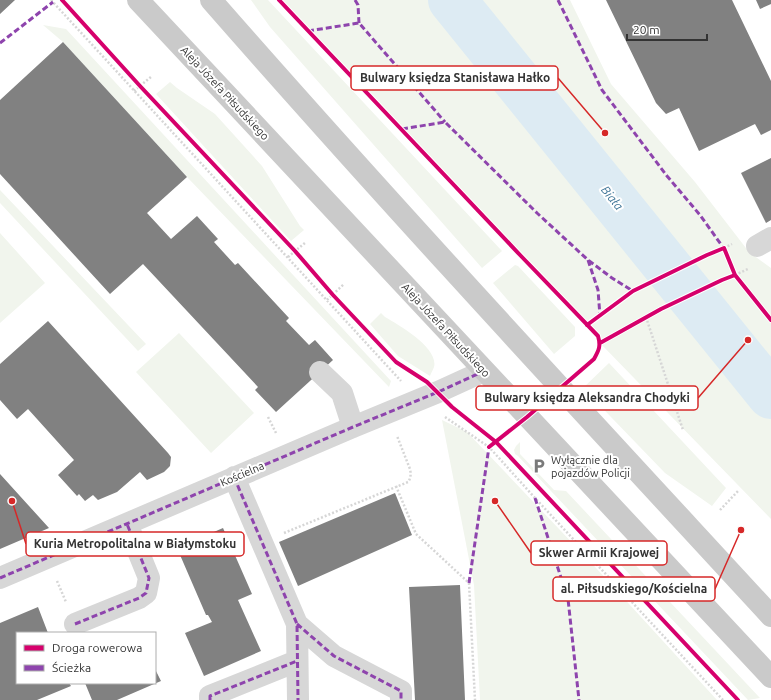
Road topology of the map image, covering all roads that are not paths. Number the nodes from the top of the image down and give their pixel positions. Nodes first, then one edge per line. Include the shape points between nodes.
1 (138, 0) edge
2 (211, 0) edge
3 (484, 371) junction
4 (320, 372) dead end
5 (353, 427) junction
6 (234, 477) junction
7 (127, 524) junction
8 (0, 578) edge
9 (771, 616) edge
10 (75, 624) dead end
11 (297, 624) junction
12 (297, 661) junction
13 (771, 678) edge
14 (210, 700) edge
15 (298, 700) edge
16 (401, 700) edge

1 - 3 main road, Aleja Józefa Piłsudskiego
2 - 9 main road via 310,114
3 - 5 street, Kościelna
3 - 13 main road, Aleja Józefa Piłsudskiego
4 - 5 street via 342,393
5 - 6 street, Kościelna
6 - 7 street, Kościelna
6 - 11 street
7 - 8 street, Kościelna
7 - 10 street via 149,578 146,593
11 - 12 street
11 - 16 street via 334,656 401,691
12 - 14 street via 210,696
12 - 15 street

